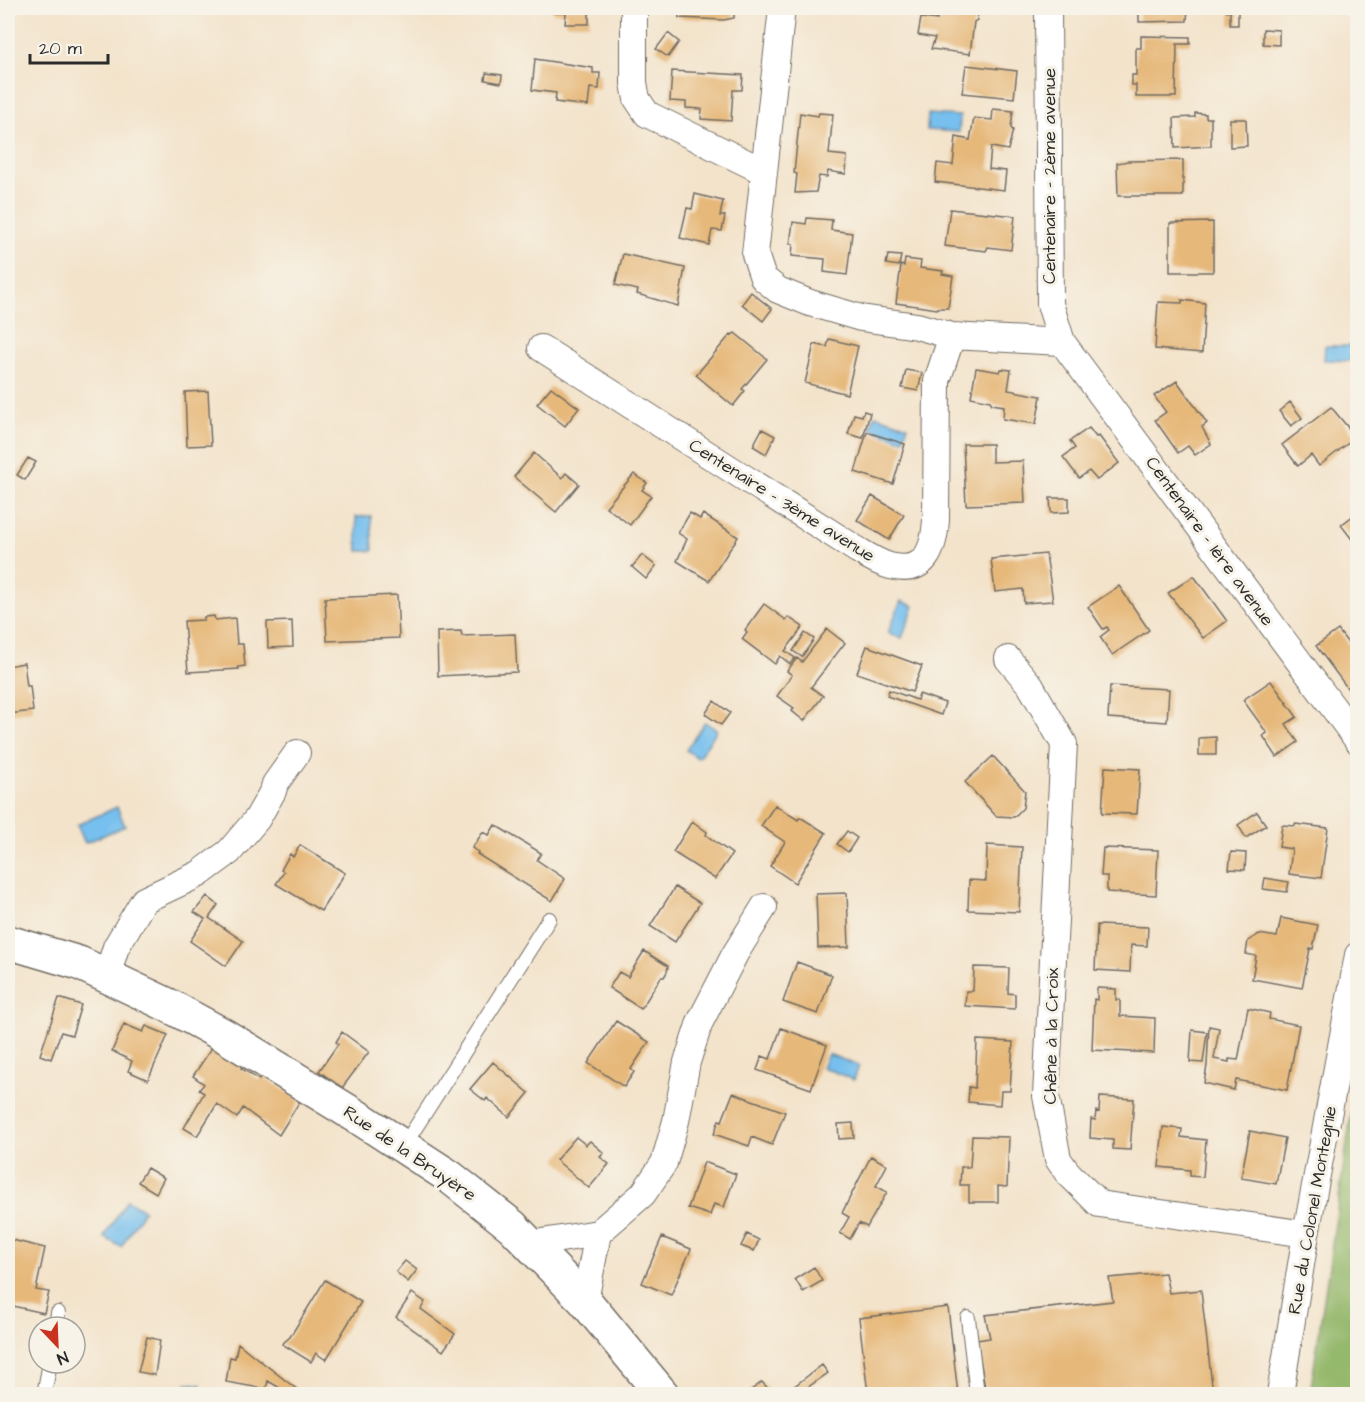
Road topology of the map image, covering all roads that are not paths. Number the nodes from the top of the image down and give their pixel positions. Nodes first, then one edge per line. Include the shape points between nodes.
1 (634, 8) edge
2 (782, 8) edge
3 (1048, 8) edge
4 (763, 171) junction
5 (952, 336) junction
6 (1062, 342) junction
7 (541, 348) dead end
8 (1008, 659) dead end
9 (1358, 741) edge
10 (297, 753) dead end
11 (764, 907) dead end
12 (549, 919) dead end
13 (8, 942) edge
14 (8, 954) edge
15 (1358, 955) edge
16 (107, 976) junction
17 (403, 1147) junction
18 (598, 1233) junction
19 (1306, 1234) junction
20 (530, 1244) junction
21 (585, 1300) junction
22 (968, 1318) dead end
23 (48, 1375) edge
24 (44, 1395) edge
25 (662, 1395) edge
26 (977, 1395) edge
27 (1280, 1395) edge

1 - 4 street via 634,83 637,99 647,114
2 - 4 street
3 - 6 street, Centenaire - 2ème avenue via 1050,304
4 - 5 street via 755,254 763,278 778,290 810,303 861,318 917,326
5 - 6 street
5 - 7 street, Centenaire - 3ème avenue via 937,381 934,541 926,559 907,568 888,566 856,549
6 - 9 street, Centenaire - 1ère avenue
8 - 19 street, Chêne à la Croix via 1030,685 1064,744 1046,1096 1058,1159 1099,1204
10 - 16 street via 256,819 229,852 199,874 144,900 116,947
11 - 18 street via 700,1023 664,1162 643,1194
12 - 17 lane
13 - 16 main road, Rue de la Bruyère via 79,963
14 - 16 main road, Rue de la Bruyère
15 - 19 street, Rue du Colonel Montegnie
16 - 17 main road, Rue de la Bruyère via 225,1036
17 - 20 main road, Rue de la Bruyère via 477,1198
18 - 20 street
18 - 21 street
19 - 27 street, Rue du Colonel Montegnie
20 - 21 main road, Rue de la Bruyère
21 - 25 main road, Rue de la Bruyère
22 - 26 lane
23 - 24 lane

